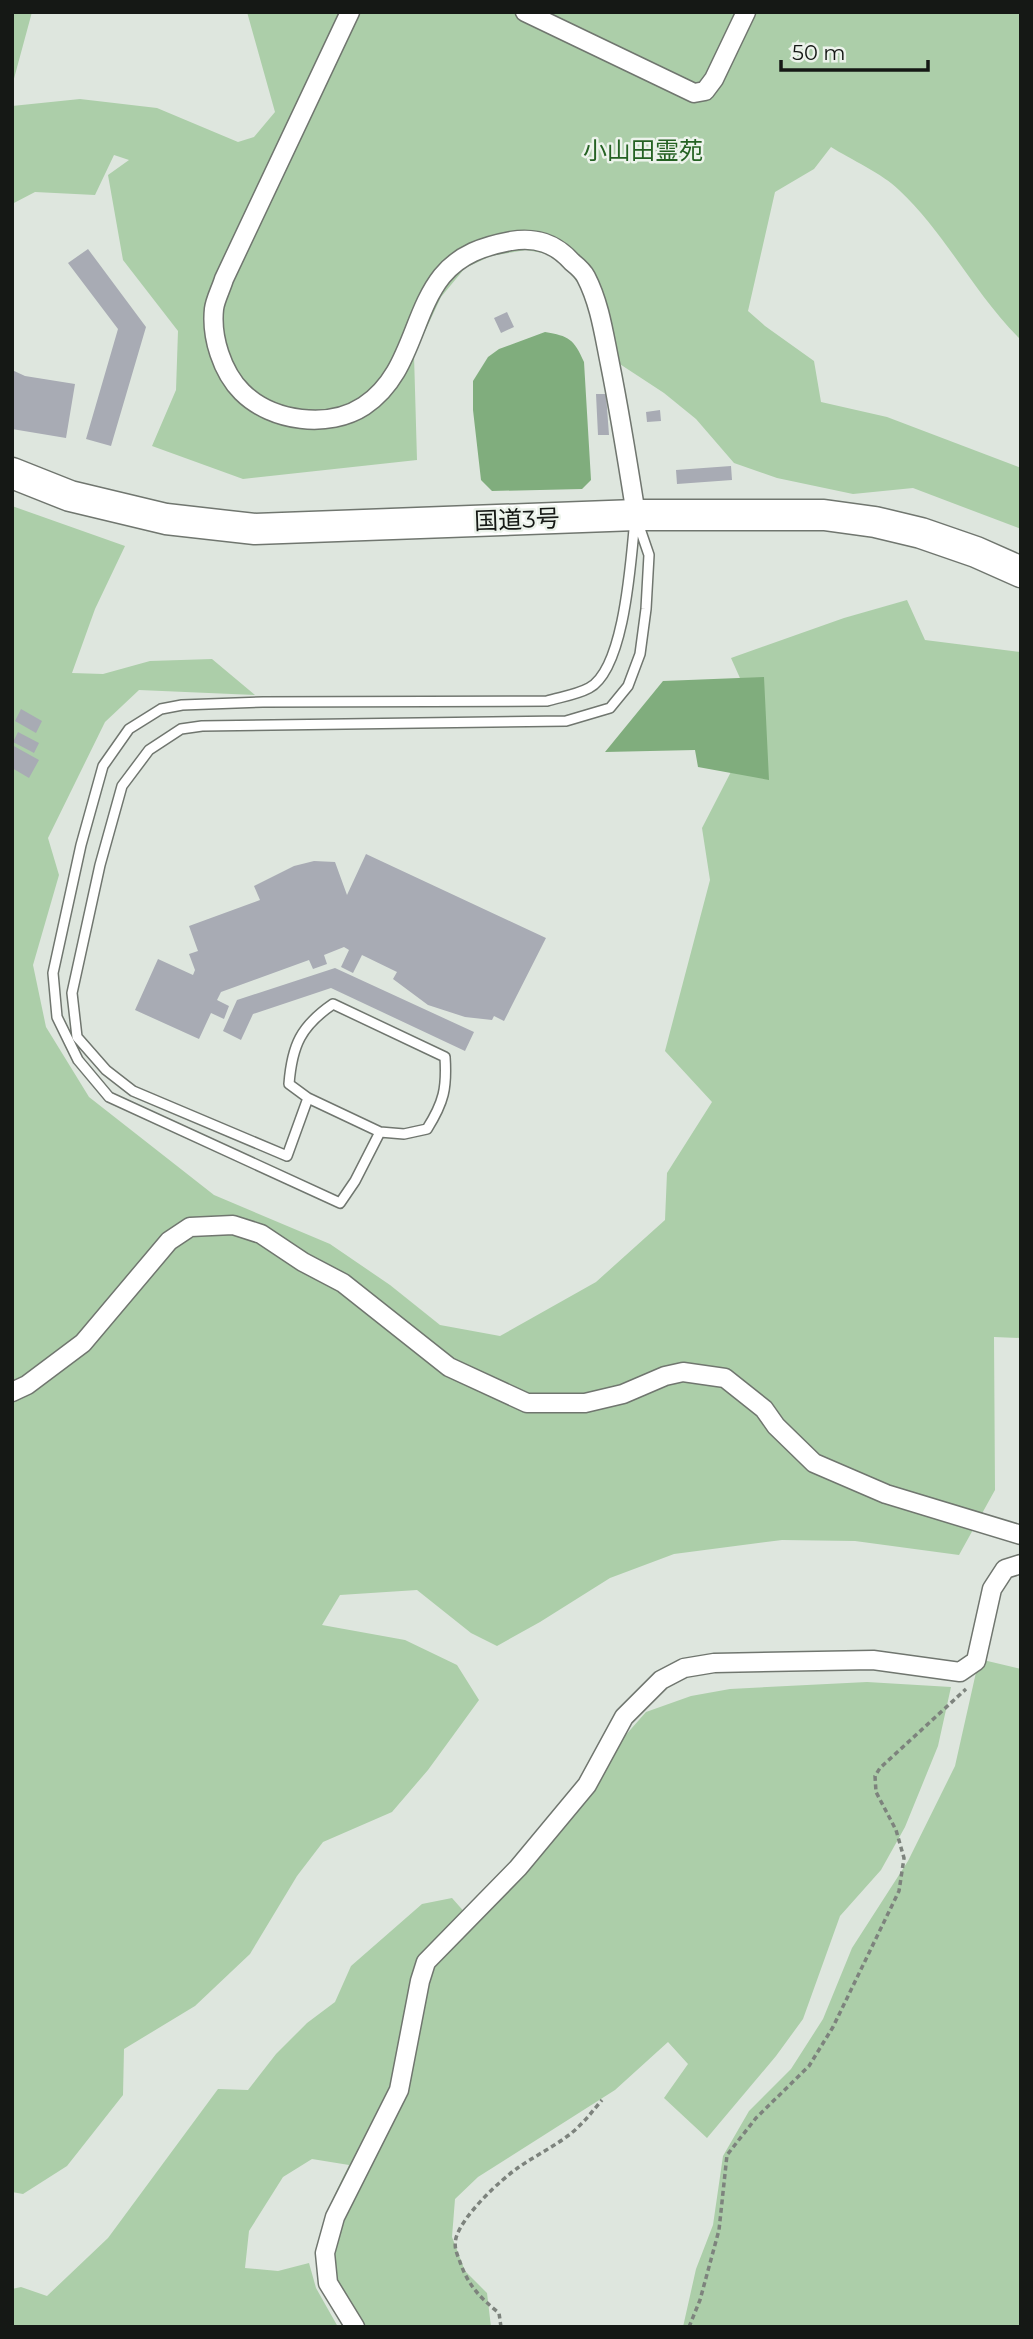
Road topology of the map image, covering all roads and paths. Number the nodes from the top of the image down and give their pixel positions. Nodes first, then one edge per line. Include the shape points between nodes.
1 (350, 12) edge
2 (526, 12) edge
3 (746, 12) edge
4 (546, 17) edge
5 (12, 473) edge
6 (636, 515) junction
7 (1021, 572) edge
8 (308, 1098) junction
9 (380, 1132) junction
10 (12, 1392) edge
11 (1021, 1535) edge
12 (1021, 1564) edge
13 (968, 1667) junction
14 (602, 2100) dead end
15 (355, 2327) edge
16 (501, 2327) edge
17 (689, 2327) edge

1 - 6 street via 217,298 215,338 225,368 242,393 273,412 304,420 338,419 365,406 388,383 407,352 429,298 452,266 476,250 540,240 561,250 585,275 599,310
2 - 4 street
3 - 4 street via 714,79 705,91 694,93
5 - 6 highway, 国道3号 via 70,496 166,519 255,529
6 - 7 highway, 国道3号 via 775,513 863,520 921,533
6 - 8 lane via 649,555 640,654 628,686 610,708 566,721 191,727 149,750 122,786 72,993 77,1037 106,1070 133,1091 286,1156
6 - 9 lane via 620,634 608,665 590,688 547,701 182,705 161,709 130,729 103,766 53,972 57,1017 78,1060 109,1097 340,1202
8 - 9 lane
8 - 9 lane via 289,1084 291,1058 301,1034 333,1004 445,1056 447,1082 441,1107 427,1129 404,1134
10 - 11 street via 83,1343 169,1241 190,1227 233,1225 261,1234 343,1283 449,1367 527,1403 585,1402 623,1394 682,1372 725,1378 764,1409 814,1463 886,1494
12 - 13 street via 1005,1569 992,1589 976,1661
13 - 15 street via 960,1672 873,1660 714,1663 684,1668 661,1680 624,1717 587,1785 518,1868 426,1962 399,2090 335,2217 325,2253 328,2283
13 - 17 path via 976,1679 875,1776 876,1792 896,1830 904,1858 899,1891 833,2027 809,2066 756,2118 727,2155 719,2230
14 - 16 path via 568,2135 502,2179 460,2229 455,2248 467,2280 499,2313

